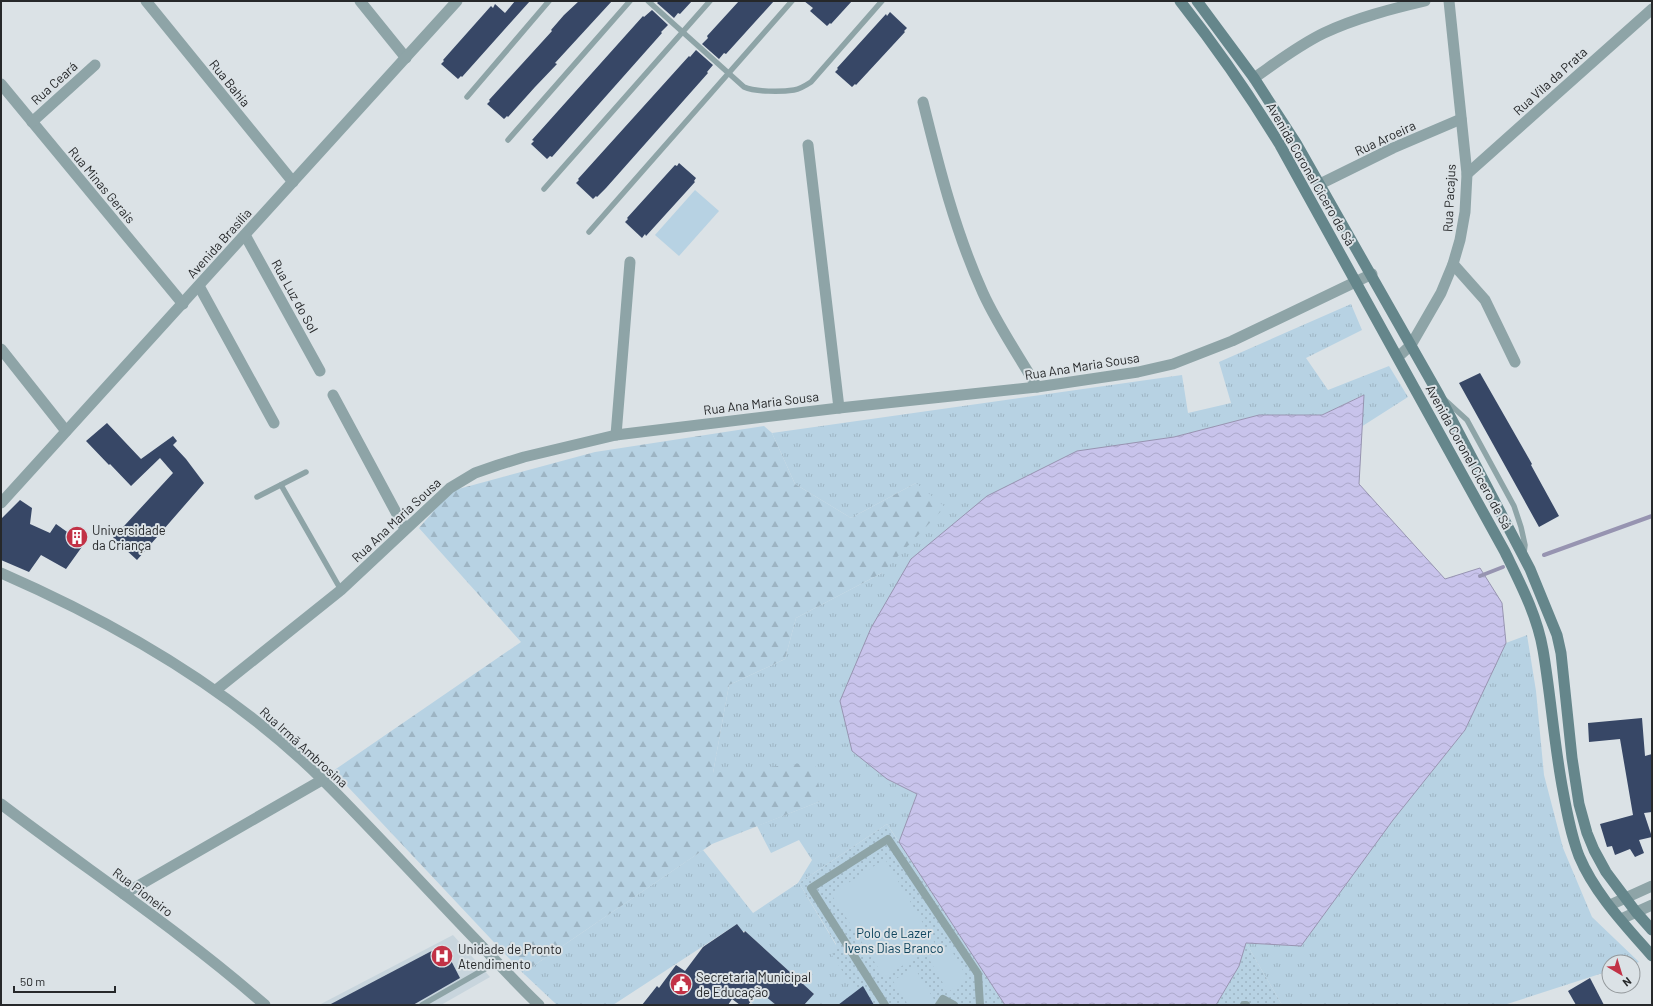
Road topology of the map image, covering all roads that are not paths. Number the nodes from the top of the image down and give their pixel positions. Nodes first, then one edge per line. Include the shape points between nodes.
1 (146, 1) edge
2 (360, 1) edge
3 (457, 1) edge
4 (550, 1) edge
5 (630, 1) edge
6 (648, 1) edge
7 (710, 1) edge
8 (792, 1) edge
9 (882, 1) edge
10 (1180, 1) edge
11 (1197, 1) edge
12 (1425, 1) edge
13 (1449, 1) edge
14 (1652, 9) edge
15 (683, 32) junction
16 (406, 58) junction
17 (95, 66) dead end
18 (728, 74) junction
19 (1254, 78) junction
20 (1, 84) edge
21 (467, 97) dead end
22 (923, 102) dead end
23 (1461, 119) junction
24 (32, 122) junction
25 (508, 140) dead end
26 (808, 145) dead end
27 (1467, 174) junction
28 (293, 182) junction
29 (1320, 184) junction
30 (544, 189) dead end
31 (589, 232) dead end
32 (246, 235) junction
33 (630, 262) dead end
34 (1453, 264) junction
35 (1372, 274) junction
36 (1356, 282) junction
37 (199, 286) junction
38 (183, 304) junction
39 (1411, 345) junction
40 (1, 349) edge
41 (1398, 357) junction
42 (1515, 362) dead end
43 (320, 371) dead end
44 (1037, 387) junction
45 (333, 396) dead end
46 (839, 408) junction
47 (274, 423) dead end
48 (66, 431) junction
49 (616, 435) junction
50 (306, 472) dead end
51 (281, 484) junction
52 (257, 498) dead end
53 (1, 503) edge
54 (405, 529) junction
55 (1, 573) edge
56 (341, 590) junction
57 (216, 690) junction
58 (322, 780) junction
59 (1, 804) edge
60 (1565, 804) junction
61 (1579, 804) junction
62 (1652, 886) edge
63 (124, 894) junction
64 (1624, 898) junction
65 (1610, 905) junction
66 (1652, 905) edge
67 (1636, 912) junction
68 (1621, 920) junction
69 (1652, 930) edge
70 (1652, 956) edge
71 (497, 962) junction
72 (266, 1005) edge
73 (422, 1005) edge
74 (539, 1005) edge
75 (885, 1005) edge
76 (939, 1005) edge
77 (954, 1005) edge
78 (980, 1005) edge

1 - 28 street, Rua Bahia
2 - 16 street
3 - 16 street, Avenida Brasília
4 - 21 lane
5 - 25 lane
6 - 15 lane
7 - 15 lane
8 - 18 lane
9 - 18 lane via 811,82 802,88 751,90
10 - 36 main road, Avenida Coronel Cícero de Sá via 1254,102
11 - 19 main road, Avenida Coronel Cícero de Sá
12 - 19 street via 1389,9 1323,33
13 - 23 street, Rua Pacajus
14 - 27 street, Rua Vila da Prata
15 - 18 lane
15 - 30 lane
16 - 28 street, Avenida Brasília
17 - 24 street, Rua Ceará
18 - 31 lane
19 - 29 main road, Avenida Coronel Cícero de Sá
20 - 24 street, Rua Minas Gerais
22 - 44 street via 942,179 968,257 1002,329
23 - 27 street, Rua Pacajus
23 - 29 street, Rua Aroeira via 1393,148
24 - 38 street, Rua Minas Gerais
26 - 46 street
27 - 34 street, Rua Pacajus via 1465,212
28 - 32 street, Avenida Brasília
29 - 35 main road, Avenida Coronel Cícero de Sá
32 - 37 street, Avenida Brasília
32 - 43 street, Rua Luz do Sol
33 - 49 street
34 - 39 street, Rua Pacajus via 1441,293
34 - 42 street via 1485,300
35 - 36 street, Rua Ana Maria Sousa
35 - 39 main road, Avenida Coronel Cícero de Sá
36 - 41 main road, Avenida Coronel Cícero de Sá
36 - 44 street, Rua Ana Maria Sousa via 1232,341 1174,364
37 - 38 street, Avenida Brasília
37 - 47 street
38 - 48 street, Avenida Brasília
39 - 41 street, Rua Pacajus
39 - 61 main road, Avenida Coronel Cícero de Sá via 1524,557 1557,636
40 - 48 street
41 - 60 main road, Avenida Coronel Cícero de Sá via 1505,552 1536,624 1543,650
44 - 46 street, Rua Ana Maria Sousa
45 - 54 street
46 - 49 street, Rua Ana Maria Sousa
48 - 53 street, Avenida Brasília
49 - 54 street, Rua Ana Maria Sousa via 524,457 475,473 450,488
50 - 51 lane
51 - 52 lane
51 - 56 lane
54 - 56 street, Rua Ana Maria Sousa
55 - 57 street, Rua Irmã Ambrosina via 94,618
56 - 57 street, Rua Ana Maria Sousa
57 - 58 street, Rua Irmã Ambrosina
58 - 63 street
58 - 71 street, Rua Irmã Ambrosina
59 - 63 street, Rua Pioneiro
60 - 61 lane
60 - 65 main road, Avenida Coronel Cícero de Sá via 1579,856 1591,879
61 - 64 main road, Avenida Coronel Cícero de Sá via 1594,850
62 - 64 street
63 - 72 street, Rua Pioneiro
64 - 65 street
64 - 67 main road, Avenida Coronel Cícero de Sá
65 - 68 main road, Avenida Coronel Cícero de Sá
66 - 67 street
67 - 68 street
67 - 69 main road, Avenida Coronel Cícero de Sá
68 - 70 main road, Avenida Coronel Cícero de Sá
71 - 73 lane
71 - 74 street, Rua Irmã Ambrosina
75 - 78 street via 811,888 888,838 978,974
76 - 77 street via 943,999

